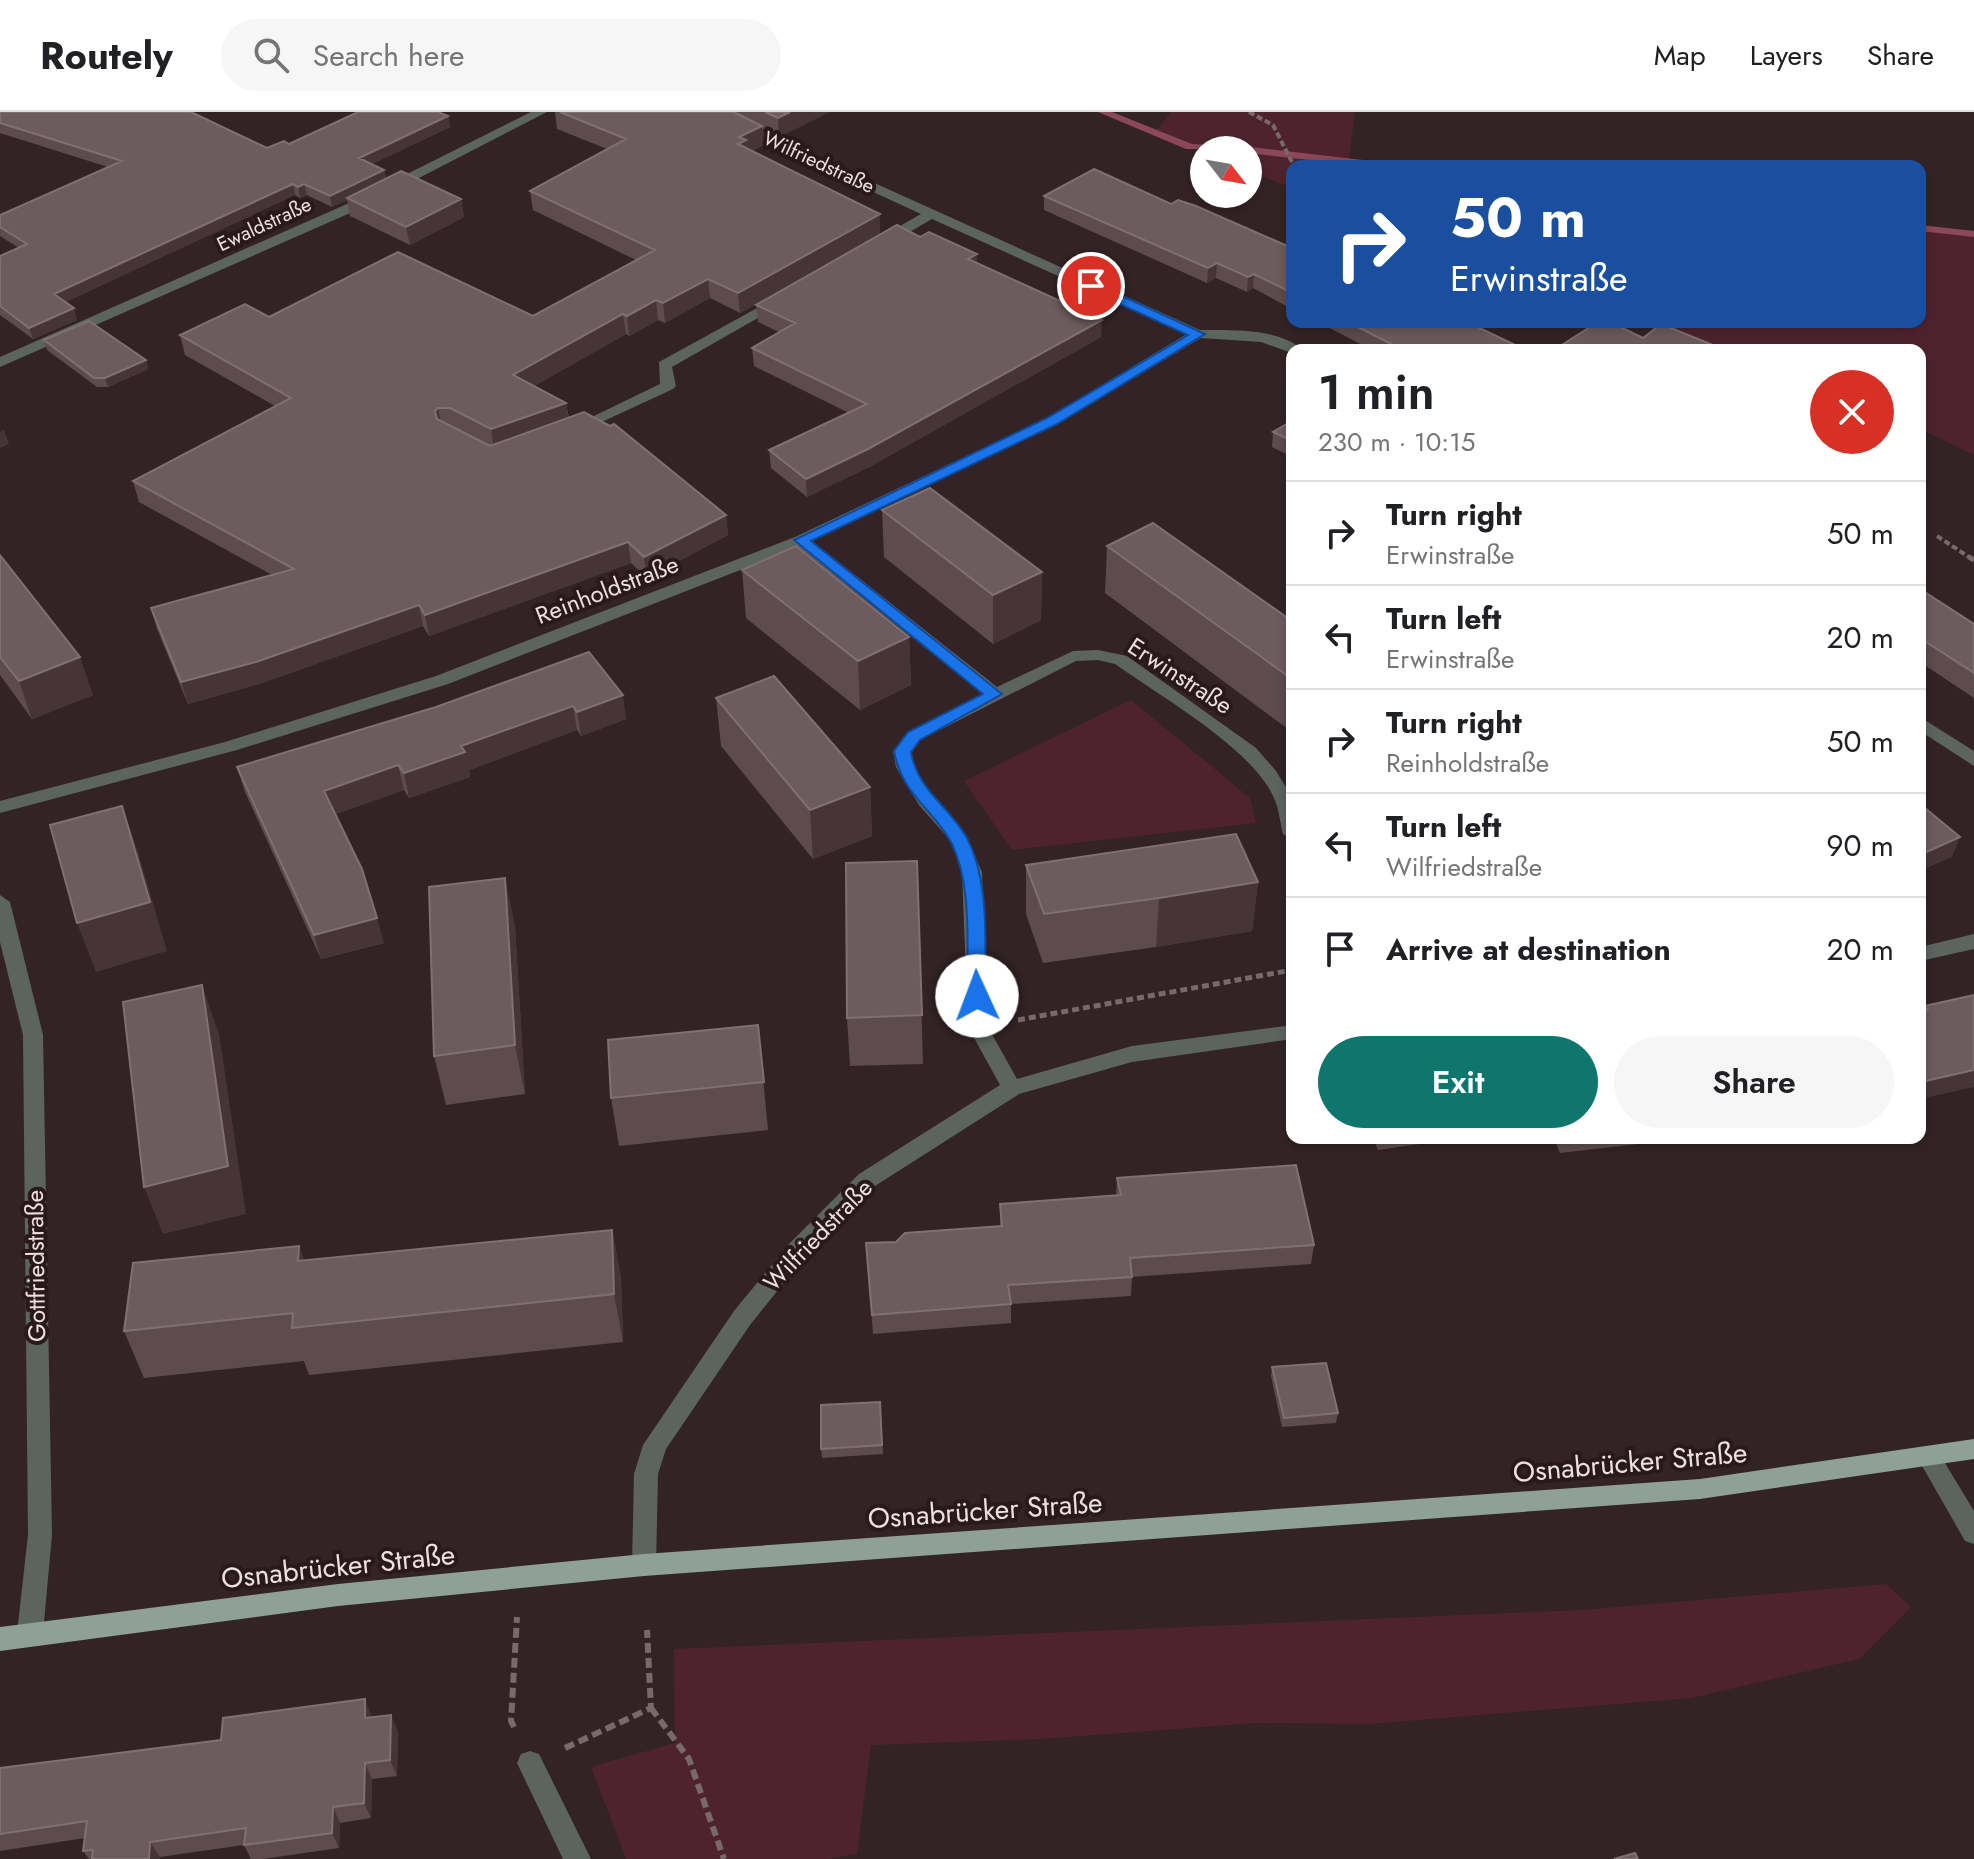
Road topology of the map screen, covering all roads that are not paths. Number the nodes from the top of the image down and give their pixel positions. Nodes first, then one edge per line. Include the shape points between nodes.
1 (541, 112) edge
2 (706, 112) edge
3 (931, 214) junction
4 (864, 252) edge
5 (798, 290) edge
6 (1198, 334) junction
7 (1286, 345) edge
8 (0, 363) edge
9 (562, 434) edge
10 (801, 540) junction
11 (994, 694) junction
12 (1926, 727) edge
13 (1974, 760) edge
14 (0, 807) edge
15 (1286, 808) edge
16 (0, 902) edge
17 (1974, 941) edge
18 (1926, 953) edge
19 (1286, 1033) edge
20 (1012, 1088) junction
21 (1974, 1449) edge
22 (1929, 1457) junction
23 (1974, 1533) edge
24 (644, 1565) junction
25 (30, 1633) junction
26 (0, 1639) edge
27 (530, 1763) road end
28 (577, 1859) edge

1 - 8 street, Ewaldstraße via 352,207
2 - 3 street, Wilfriedstraße
3 - 4 street
3 - 6 street, Wilfriedstraße
5 - 9 street via 664,365 668,386
6 - 7 street, Wilfriedstraße via 1237,333
6 - 10 street, Reinholdstraße via 1052,421
10 - 11 street
10 - 14 street, Reinholdstraße via 442,680 231,746
11 - 15 street, Erwinstraße via 1073,656 1121,660 1250,752 1270,775
11 - 20 street, Erwinstraße via 914,736 902,751 905,767 958,838 972,872 978,1027
12 - 13 street
16 - 25 street, Gottfriedstraße via 33,1035 40,1535
17 - 18 street
19 - 20 street, Wilfriedstraße via 1132,1054
20 - 24 street, Wilfriedstraße via 867,1180 798,1249 742,1318 655,1445 646,1474
21 - 22 main road, Osnabrücker Straße
22 - 23 street
22 - 24 main road, Osnabrücker Straße via 1700,1489
24 - 25 main road, Osnabrücker Straße
25 - 26 main road, Osnabrücker Straße
27 - 28 street

